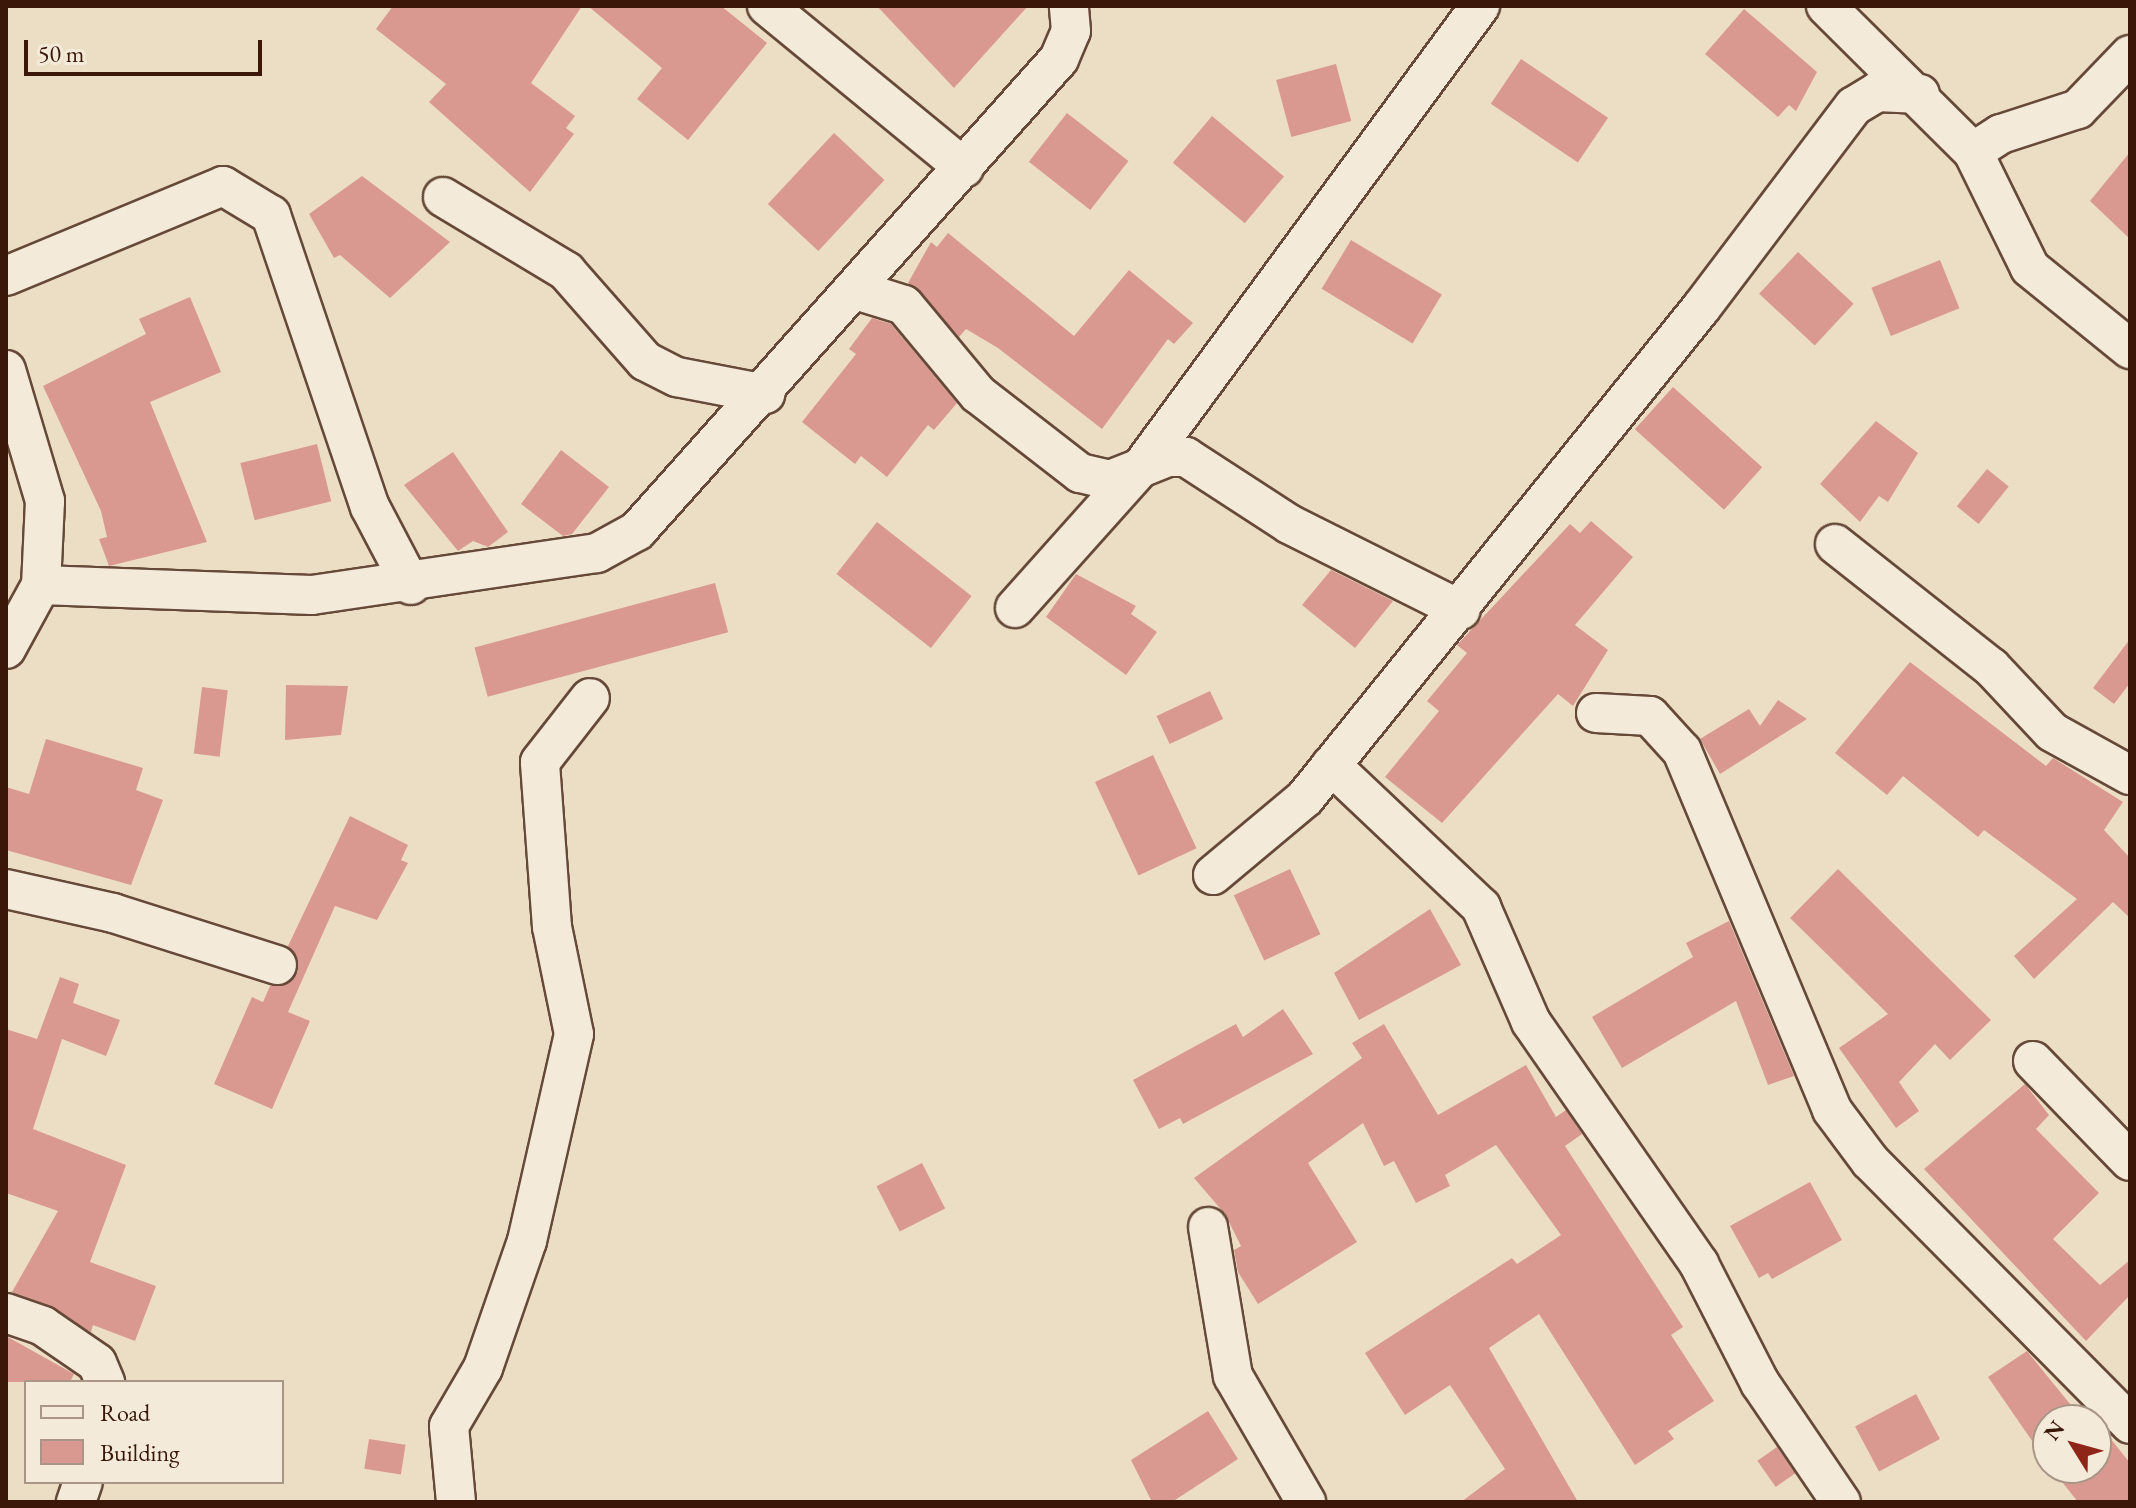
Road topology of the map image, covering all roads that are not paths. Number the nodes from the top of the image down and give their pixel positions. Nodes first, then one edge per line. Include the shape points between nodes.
1 (767, 6) edge
2 (1069, 6) edge
3 (1480, 6) edge
4 (1826, 6) edge
5 (2130, 55) edge
6 (1920, 94) junction
7 (1973, 152) junction
8 (964, 168) junction
9 (443, 197) dead end
10 (6, 276) edge
11 (856, 290) junction
12 (2130, 349) edge
13 (6, 370) edge
14 (765, 394) junction
15 (1142, 466) junction
16 (1835, 544) dead end
17 (41, 585) junction
18 (411, 585) junction
19 (1015, 608) dead end
20 (1461, 610) junction
21 (6, 649) edge
22 (590, 698) dead end
23 (1596, 713) dead end
24 (1331, 765) junction
25 (2130, 775) edge
26 (1213, 875) dead end
27 (6, 889) edge
28 (277, 965) dead end
29 (2033, 1061) dead end
30 (2130, 1161) edge
31 (1208, 1227) dead end
32 (6, 1313) edge
33 (105, 1380) edge
34 (2130, 1424) edge
35 (456, 1502) edge
36 (1306, 1502) edge
37 (1841, 1502) edge

1 - 8 street
2 - 8 street via 1071,31 1059,59
3 - 15 street
4 - 6 street
5 - 7 street via 2078,109 2001,134
6 - 7 street
6 - 20 street via 1877,92 1854,106
7 - 12 street via 2030,268
8 - 11 street
9 - 14 street via 566,271 645,361 677,377
10 - 18 street via 223,186 271,215 370,507
11 - 14 street
11 - 15 street via 904,305 978,394 1080,473 1110,480
13 - 17 street via 45,501
14 - 18 street via 637,531 597,553
15 - 19 street
15 - 20 street via 1186,457 1289,524
16 - 25 street via 1991,667 2052,732
17 - 18 street via 312,595
17 - 21 street
20 - 24 street
22 - 35 street via 540,762 552,927 574,1034 527,1241 483,1368 449,1426
23 - 34 street via 1650,716 1682,751 1832,1110 1870,1161
24 - 26 street via 1278,823
24 - 37 street via 1481,907 1531,1022 1699,1264 1760,1383
27 - 28 street via 113,913
29 - 30 street
31 - 36 street via 1233,1376
32 - 33 street via 43,1326 86,1355 103,1368

